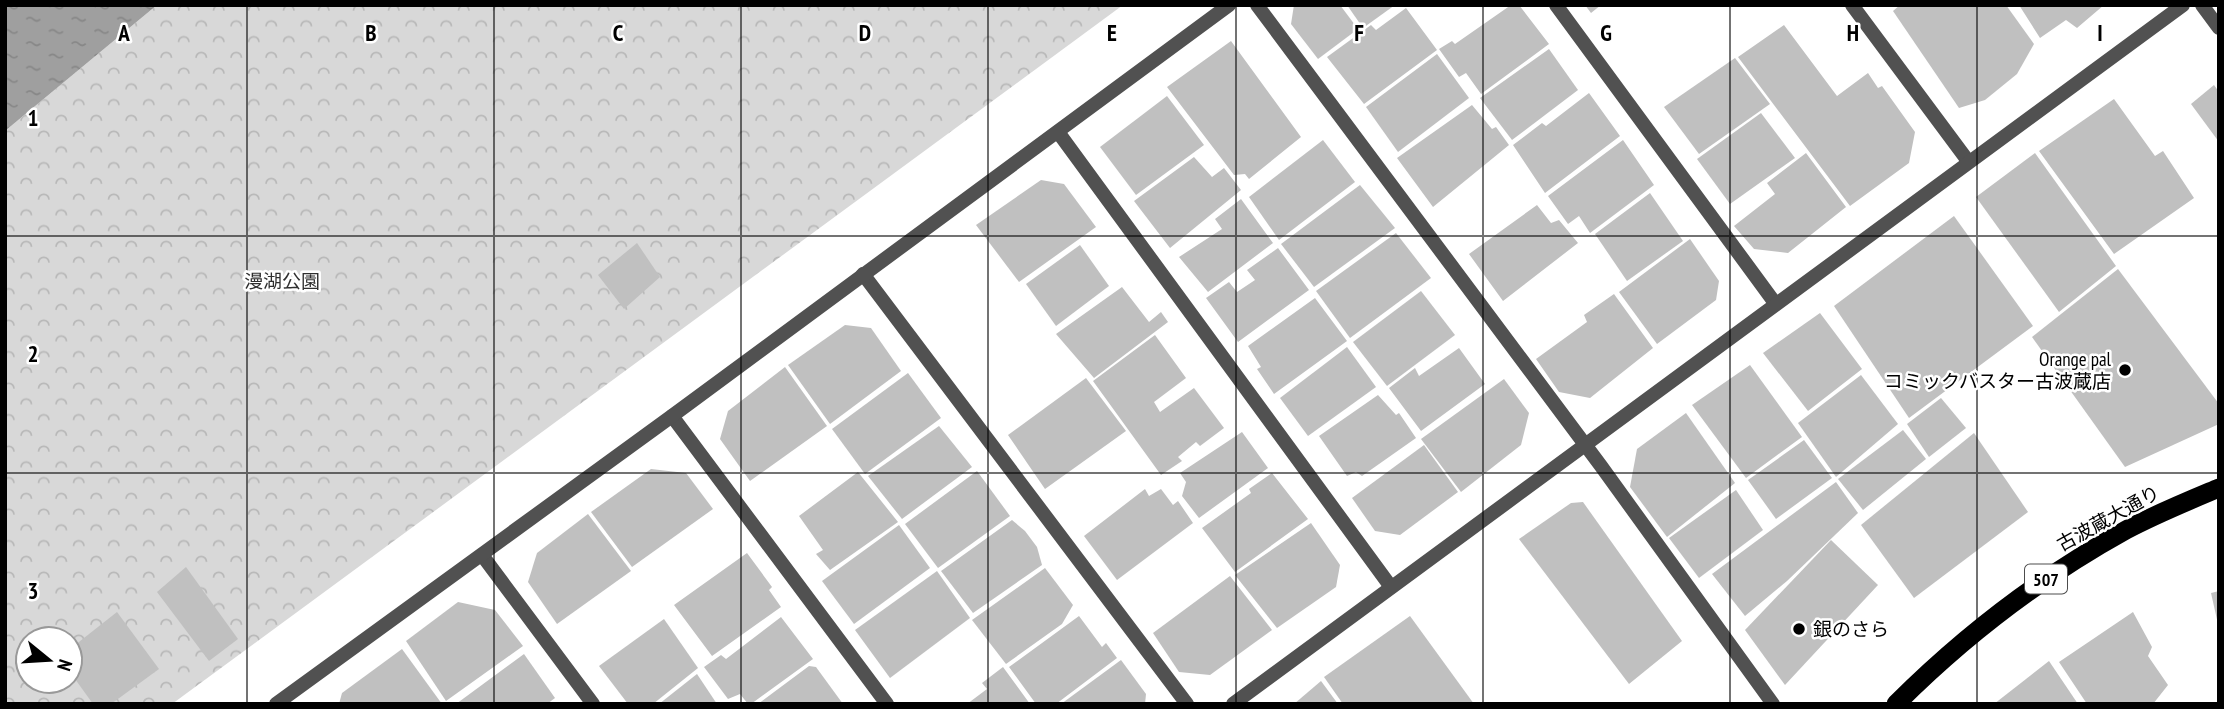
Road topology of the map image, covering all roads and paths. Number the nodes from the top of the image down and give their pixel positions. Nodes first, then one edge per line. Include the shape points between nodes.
1 (1229, 5) edge
2 (1257, 5) edge
3 (1556, 5) edge
4 (1852, 5) edge
5 (2183, 5) edge
6 (2202, 5) edge
7 (2219, 28) edge
8 (1058, 132) junction
9 (1968, 161) junction
10 (863, 275) junction
11 (1775, 303) junction
12 (672, 416) junction
13 (1586, 446) junction
14 (2219, 488) edge
15 (482, 555) junction
16 (1391, 587) junction
17 (276, 704) edge
18 (593, 704) edge
19 (887, 704) edge
20 (1187, 704) edge
21 (1233, 704) edge
22 (1773, 704) edge
23 (1896, 704) edge

1 - 8 street
2 - 13 street
3 - 11 street
4 - 9 street
5 - 9 street
6 - 7 street
8 - 10 street
8 - 16 street
9 - 11 street
10 - 12 street
10 - 20 street
11 - 13 street
12 - 15 street
12 - 19 street
13 - 16 street
13 - 22 street
14 - 23 highway, 古波蔵大通り / 507 via 2129,529 2046,579 1955,648
15 - 17 street
15 - 18 street
16 - 21 street

